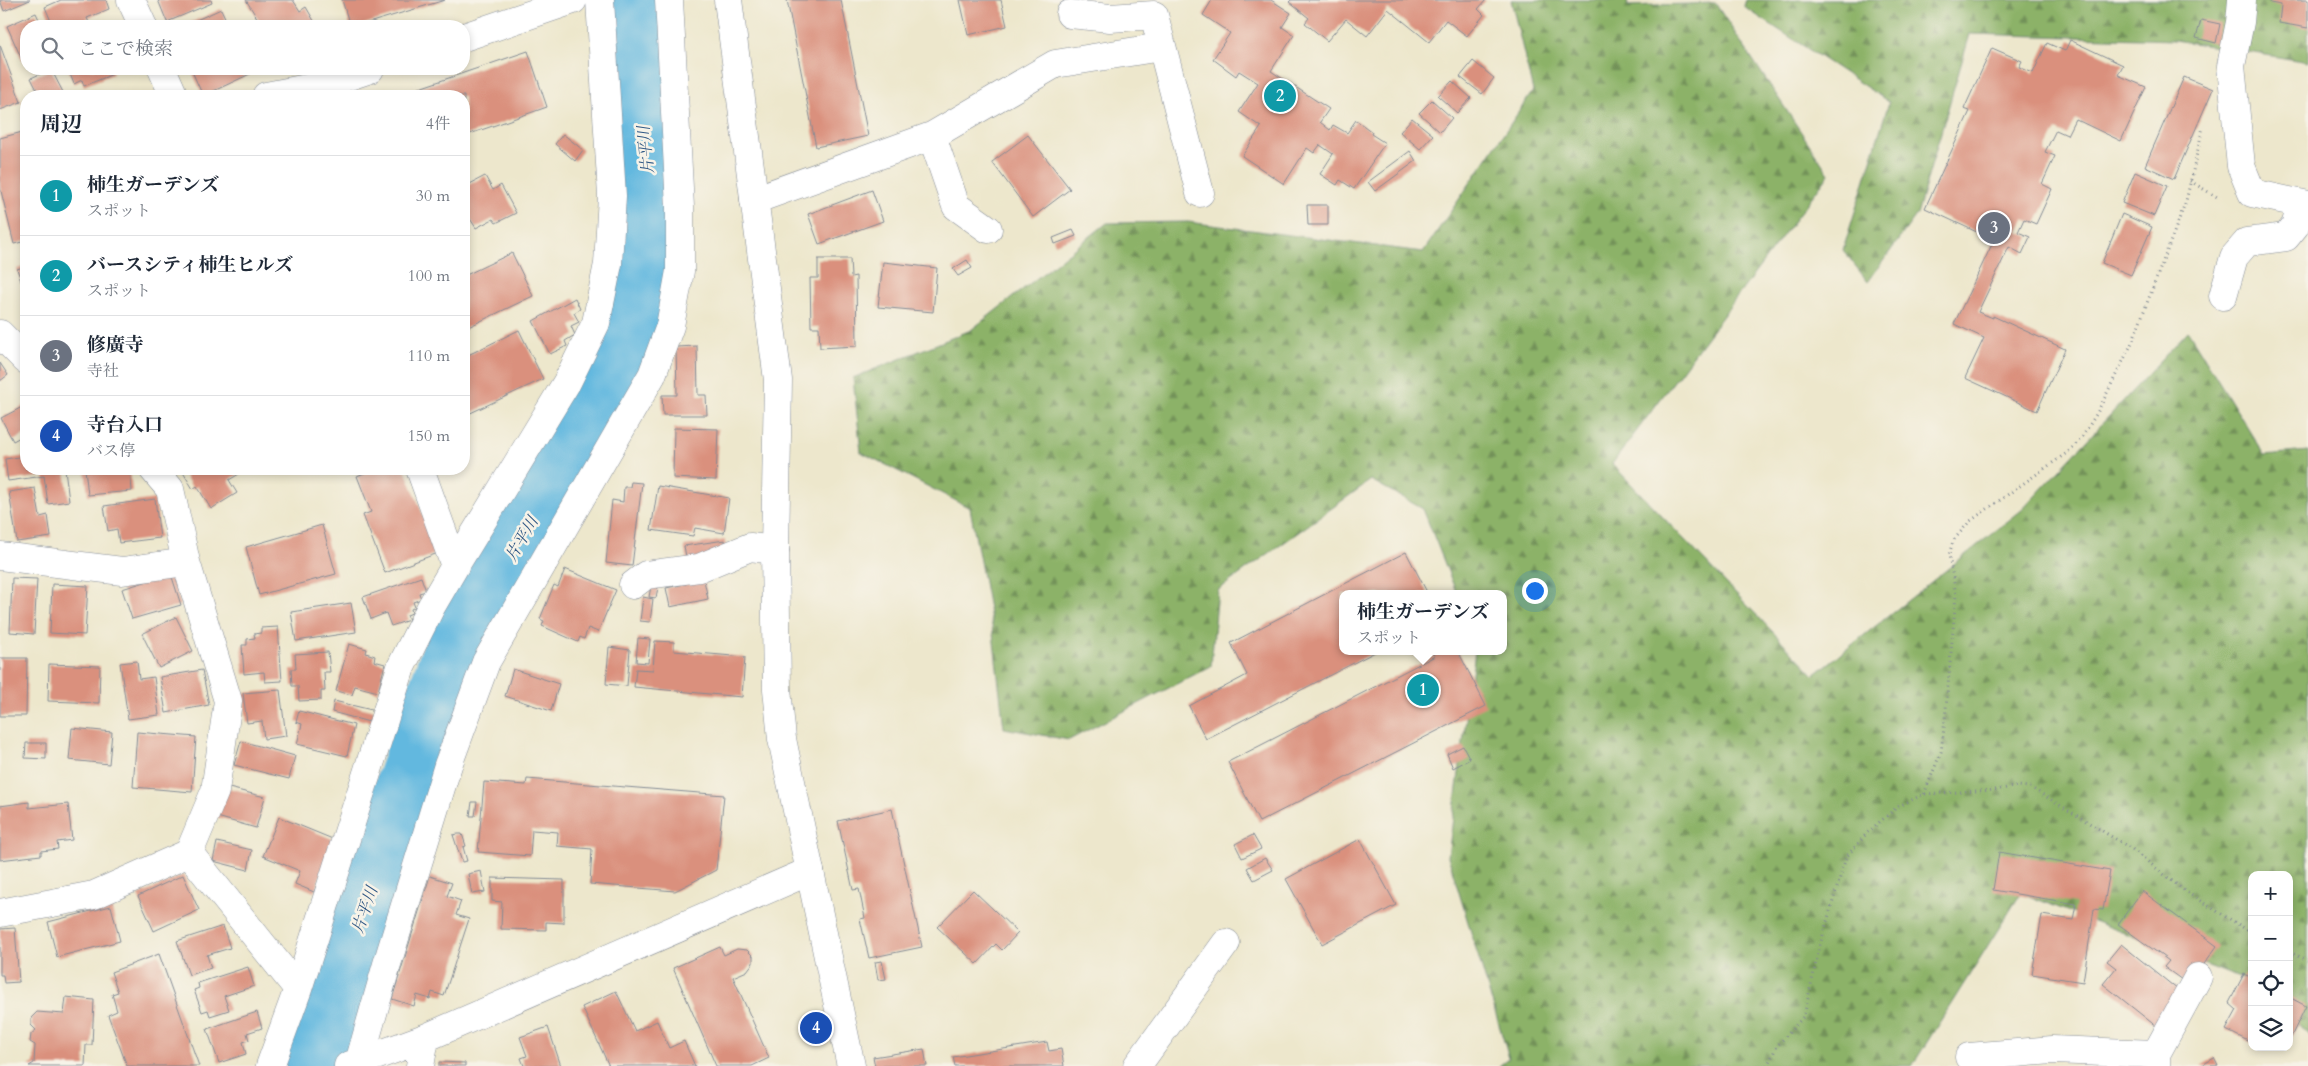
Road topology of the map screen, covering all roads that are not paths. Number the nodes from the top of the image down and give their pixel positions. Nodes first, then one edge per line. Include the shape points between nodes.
1 (131, 0) edge
2 (573, 0) edge
3 (600, 0) edge
4 (669, 0) edge
5 (728, 0) edge
6 (2241, 11) edge
7 (1070, 14) dead end
8 (140, 20) edge
9 (470, 35) edge
10 (1161, 47) junction
11 (165, 75) edge
12 (352, 75) edge
13 (171, 90) edge
14 (297, 90) edge
15 (932, 136) junction
16 (1200, 193) dead end
17 (754, 200) junction
18 (2305, 205) edge
19 (988, 230) dead end
20 (2222, 296) dead end
21 (0, 334) edge
22 (20, 354) edge
23 (157, 475) edge
24 (422, 475) edge
25 (775, 550) junction
26 (0, 556) edge
27 (186, 562) junction
28 (455, 566) junction
29 (633, 585) dead end
30 (190, 853) junction
31 (810, 872) junction
32 (0, 913) edge
33 (1226, 943) dead end
34 (2198, 977) dead end
35 (298, 989) junction
36 (425, 1038) junction
37 (1969, 1057) dead end
38 (2156, 1060) edge
39 (355, 1065) edge
40 (270, 1066) edge
41 (420, 1066) edge
42 (851, 1066) edge
43 (1137, 1066) edge

1 - 8 street
2 - 9 street
3 - 28 street via 612,196 608,264 596,323 566,382
4 - 39 street via 680,207 680,271 670,326 652,375 486,662 448,765
5 - 17 street
6 - 18 street via 2231,66 2241,166 2252,193
7 - 10 street via 1110,18 1154,15
10 - 15 street via 1055,64
10 - 16 street
11 - 13 street
12 - 14 street
15 - 17 street
15 - 19 street via 956,206
17 - 25 street via 778,380
18 - 20 street via 2286,237 2247,242 2234,257
21 - 22 street
23 - 27 street via 170,489
24 - 28 street
25 - 29 street via 750,547 699,568 646,575
25 - 31 street via 777,689 782,739
26 - 27 street via 122,571
27 - 30 street via 228,701 215,791
28 - 35 street via 401,668
30 - 32 street via 94,895
30 - 35 street
31 - 36 street
31 - 42 street
33 - 43 street
34 - 38 street
35 - 40 street
36 - 39 street
36 - 41 street
37 - 38 street via 2052,1050

